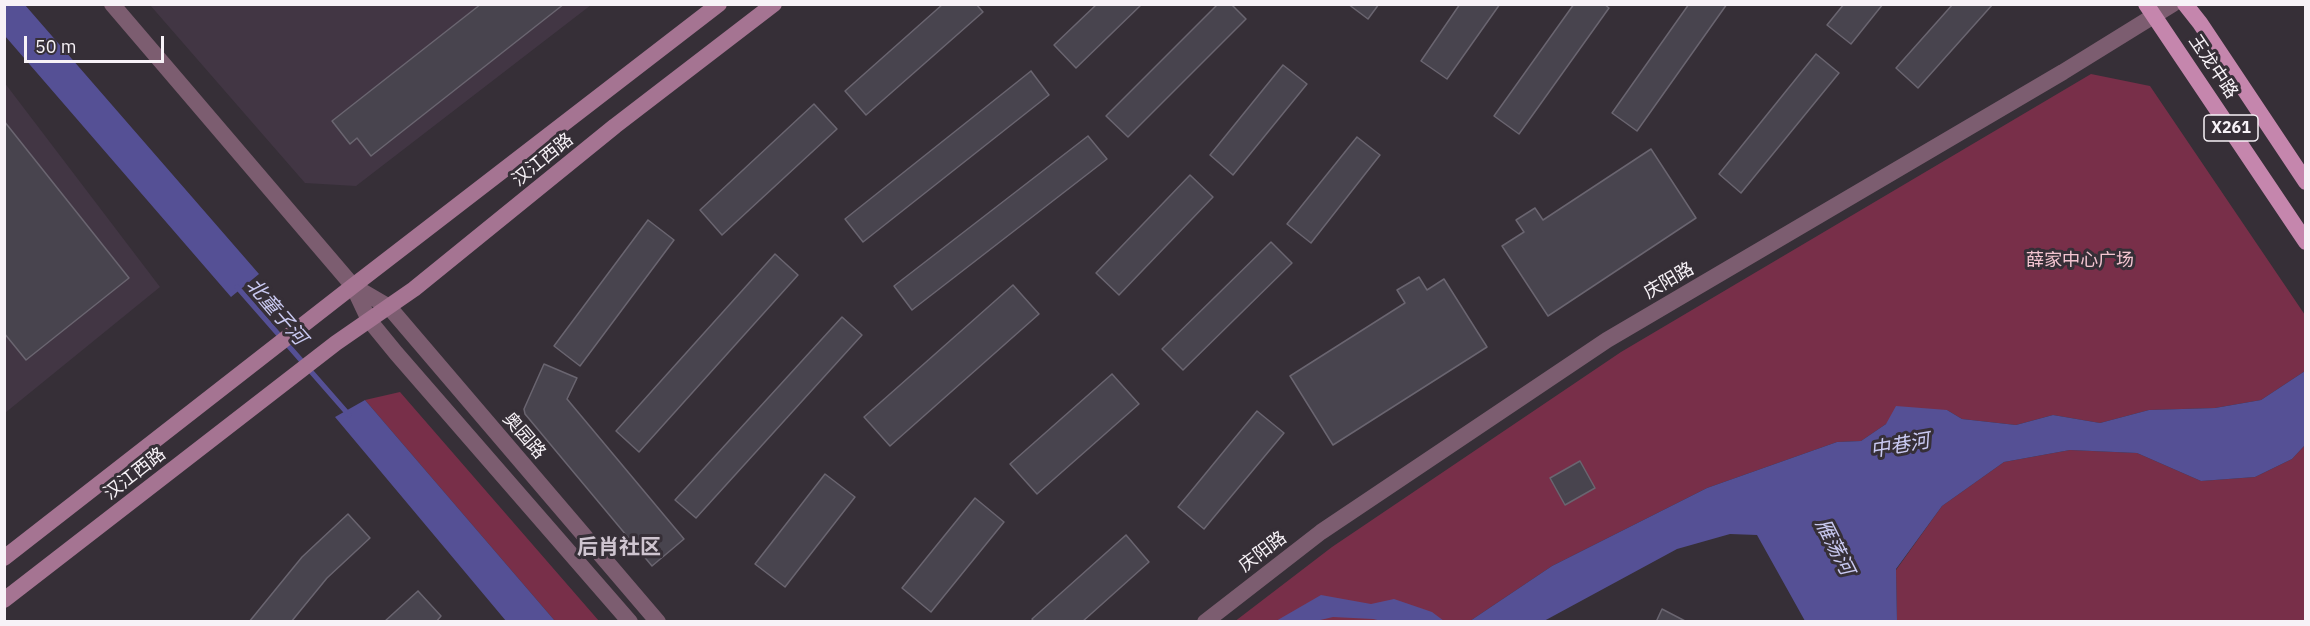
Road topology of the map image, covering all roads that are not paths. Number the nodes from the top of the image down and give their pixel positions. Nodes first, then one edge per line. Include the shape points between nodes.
1 (112, 4) edge
2 (719, 4) edge
3 (774, 4) edge
4 (2173, 4) edge
5 (2185, 4) edge
6 (2150, 10) edge
7 (2306, 182) edge
8 (2306, 242) edge
9 (353, 286) junction
10 (389, 307) junction
11 (369, 320) junction
12 (4, 558) edge
13 (4, 600) edge
14 (630, 621) edge
15 (658, 621) edge
16 (1205, 621) edge

1 - 9 street, 奥园路
2 - 9 main road, 汉江西路
3 - 10 main road, 汉江西路
4 - 6 street, 庆阳路
5 - 7 main road, 玉龙中路 / X261
6 - 8 main road, 玉龙中路 / X261
6 - 16 street, 庆阳路 via 1607,340 1321,532
9 - 10 street, 奥园路
9 - 11 street, 奥园路
9 - 12 main road, 汉江西路
10 - 11 main road, 汉江西路
10 - 15 street, 奥园路
11 - 13 main road, 汉江西路
11 - 14 street, 奥园路

